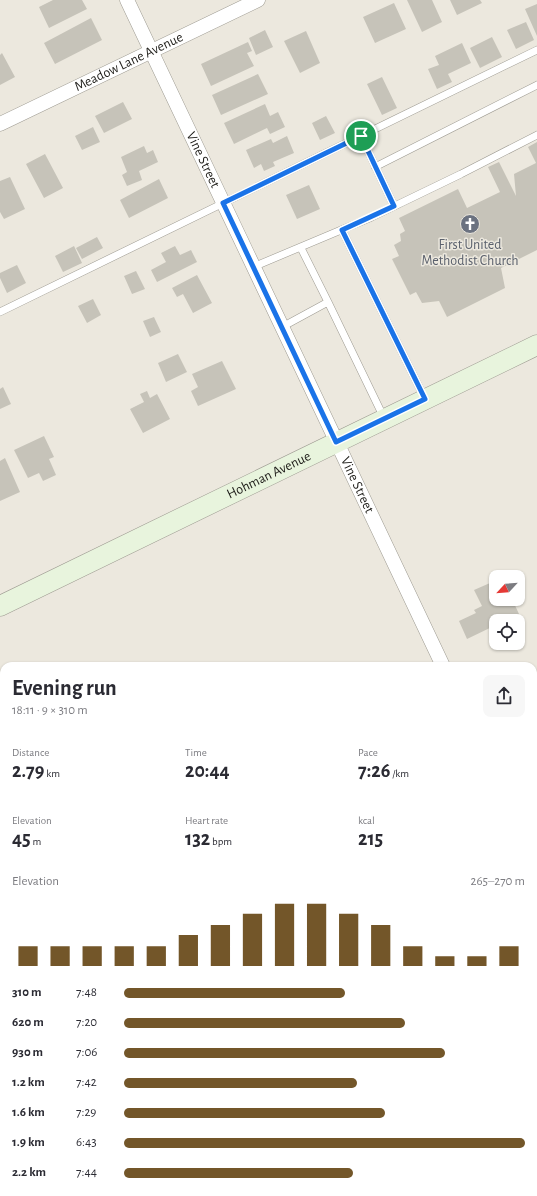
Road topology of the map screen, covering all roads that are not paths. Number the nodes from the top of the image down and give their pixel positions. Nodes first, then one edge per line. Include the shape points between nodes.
1 (127, 0) edge
2 (258, 0) edge
3 (537, 50) edge
4 (151, 52) junction
5 (537, 85) edge
6 (0, 124) edge
7 (537, 135) edge
8 (361, 136) junction
9 (375, 167) junction
10 (223, 203) junction
11 (394, 206) junction
12 (342, 230) junction
13 (301, 248) junction
14 (253, 267) junction
15 (328, 302) junction
16 (0, 312) edge
17 (282, 327) junction
18 (537, 345) edge
19 (425, 399) junction
20 (385, 419) junction
21 (336, 442) junction
22 (0, 606) edge
23 (441, 662) edge

1 - 4 street, Vine Street
2 - 4 street, Meadow Lane Avenue
3 - 8 lane
4 - 6 street, Meadow Lane Avenue
4 - 10 street, Vine Street
5 - 9 lane
7 - 11 lane
8 - 9 lane
8 - 10 lane
9 - 11 lane
10 - 14 street, Vine Street
10 - 16 lane
11 - 12 lane
12 - 13 lane
12 - 19 lane
13 - 14 lane
13 - 15 lane
14 - 17 street, Vine Street
15 - 17 lane
15 - 20 lane
17 - 21 street, Vine Street
18 - 19 main road, Hohman Avenue
19 - 20 main road, Hohman Avenue
20 - 21 main road, Hohman Avenue
21 - 22 main road, Hohman Avenue
21 - 23 street, Vine Street

